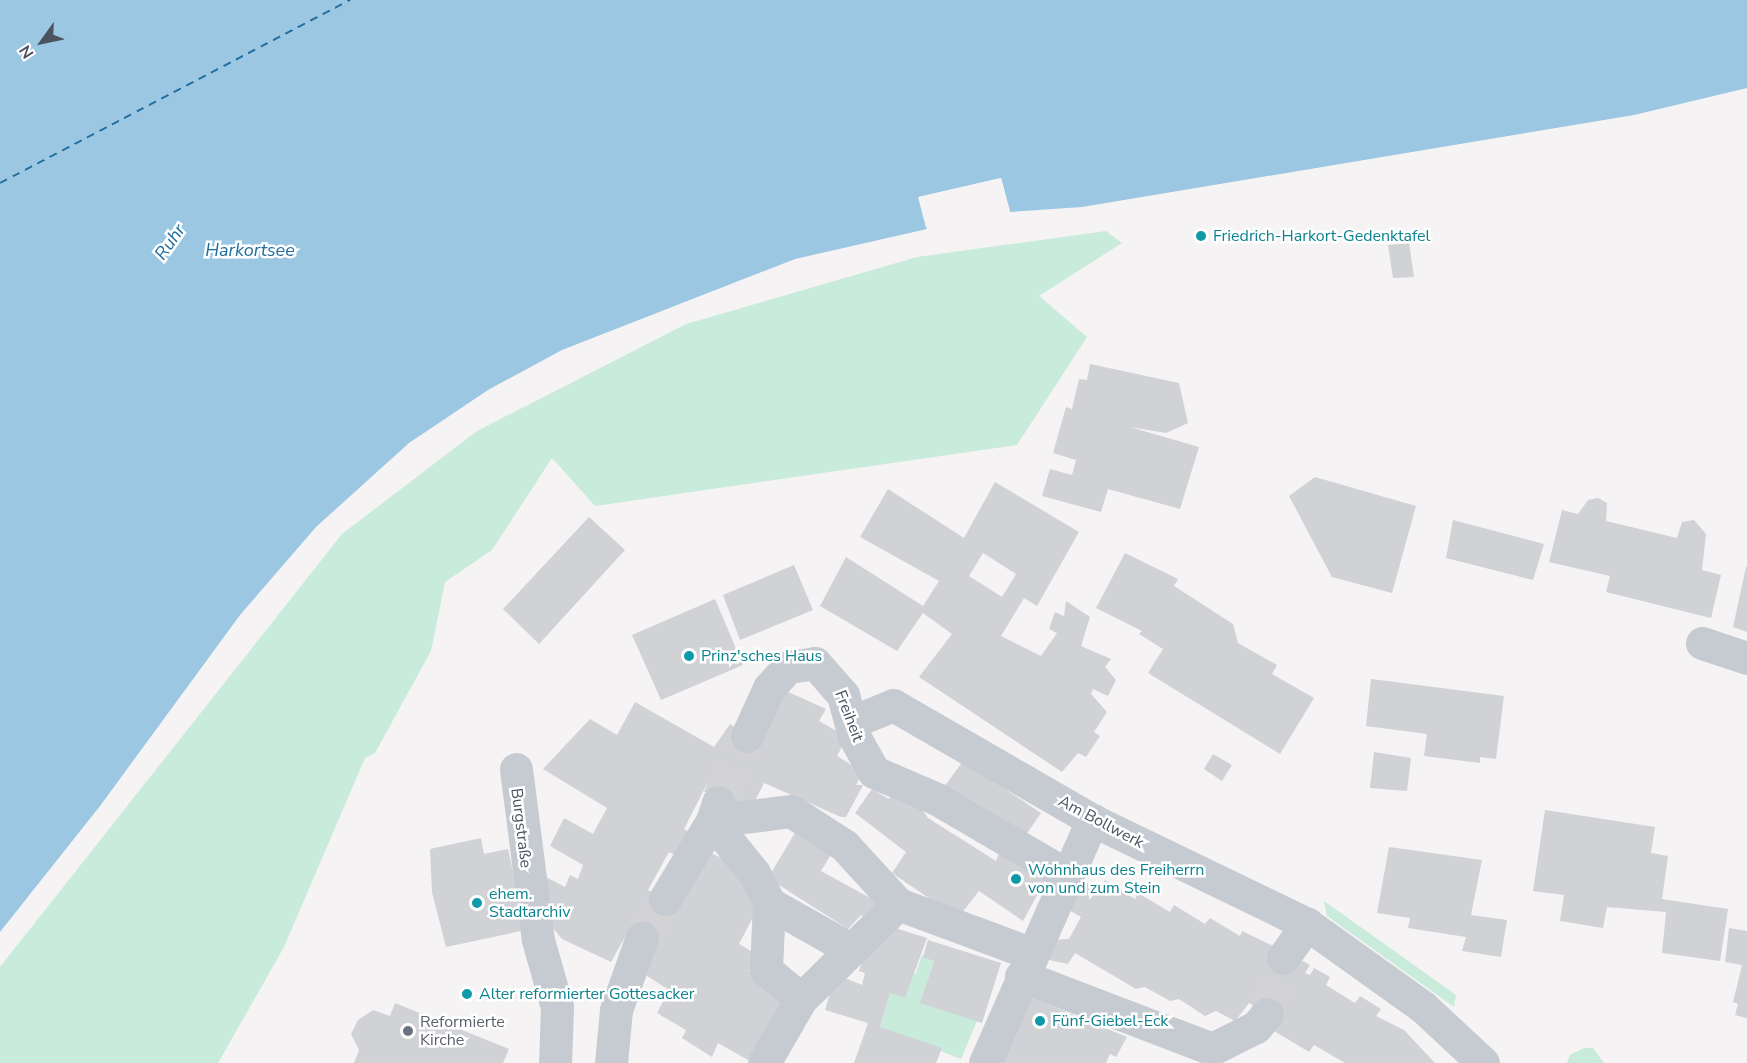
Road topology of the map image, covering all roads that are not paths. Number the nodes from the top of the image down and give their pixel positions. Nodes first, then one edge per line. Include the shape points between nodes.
1 (1702, 643) dead end
2 (1747, 658) edge
3 (859, 719) dead end
4 (747, 736) tunnel mouth
5 (516, 769) dead end
6 (715, 809) junction
7 (1092, 820) junction
8 (1067, 874) junction
9 (665, 899) tunnel mouth
10 (769, 903) junction
11 (898, 904) junction
12 (1307, 924) junction
13 (642, 937) tunnel mouth
14 (852, 950) junction
15 (1283, 958) tunnel mouth
16 (1026, 964) junction
17 (801, 999) junction
18 (1267, 1014) tunnel mouth
19 (555, 1063) edge
20 (610, 1063) edge
21 (764, 1063) edge
22 (985, 1063) edge
23 (1483, 1063) edge

1 - 2 street
3 - 7 street, Am Bollwerk via 893,705
4 - 8 street, Freiheit via 769,688 788,667 815,663 843,695 854,736 874,772 937,799
5 - 19 street, Burgstraße via 537,930 557,1007
6 - 9 street
6 - 10 street
6 - 11 street via 791,811 844,845
7 - 8 street
7 - 12 street, Am Bollwerk
8 - 16 street
10 - 14 street
10 - 17 street via 766,970
11 - 14 street
11 - 16 street
12 - 15 street
12 - 23 street, Am Bollwerk via 1423,1006
13 - 20 street via 616,1010
14 - 17 street
16 - 18 street via 1212,1049 1256,1027
16 - 22 street
17 - 21 street

